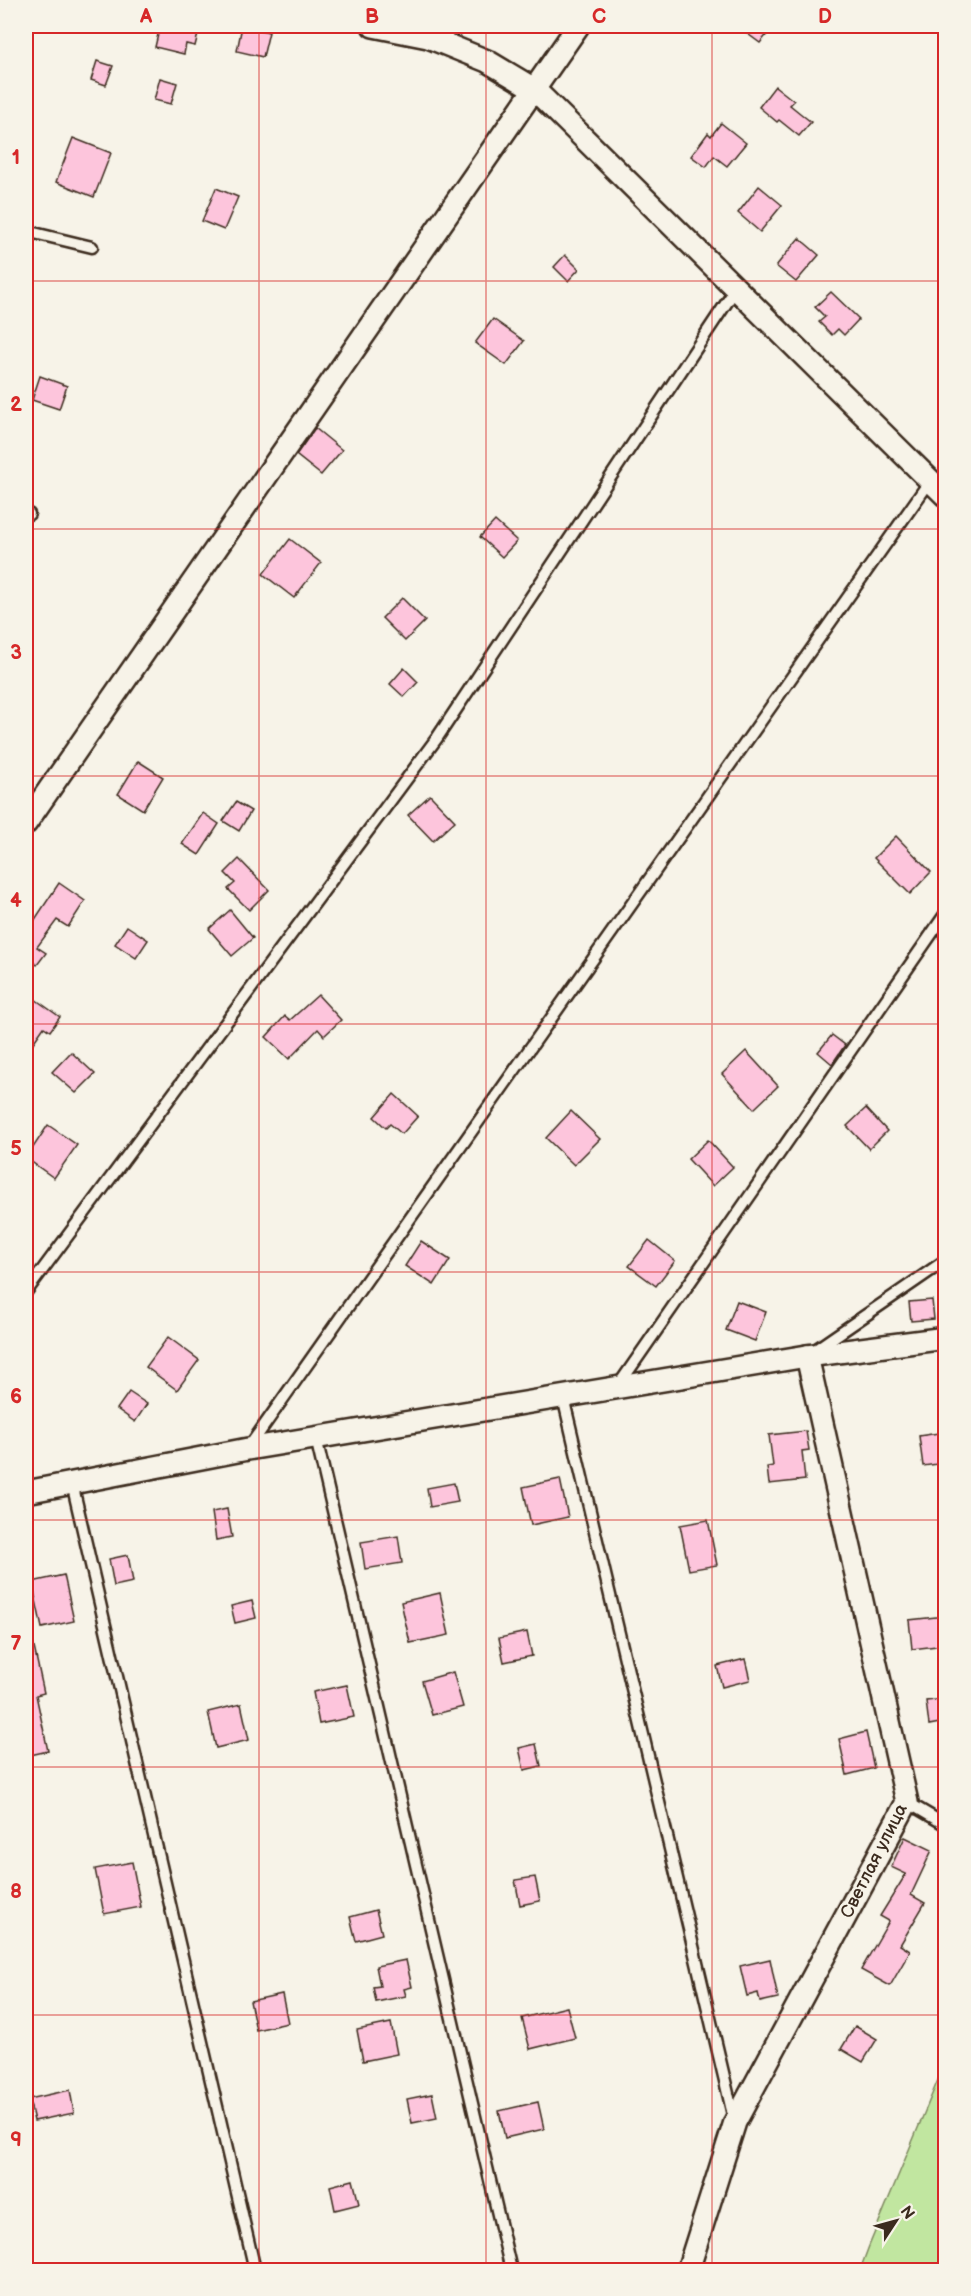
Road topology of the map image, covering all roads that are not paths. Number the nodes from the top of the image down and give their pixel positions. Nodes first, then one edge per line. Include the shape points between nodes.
1 (373, 26) edge
2 (578, 26) edge
3 (534, 89) junction
4 (26, 231) edge
5 (92, 247) dead end
6 (735, 290) junction
7 (930, 480) junction
8 (945, 496) edge
9 (26, 823) edge
10 (945, 913) edge
11 (945, 1260) edge
12 (26, 1292) edge
13 (945, 1338) edge
14 (807, 1356) junction
15 (616, 1389) junction
16 (563, 1397) junction
17 (316, 1438) junction
18 (248, 1449) junction
19 (72, 1483) junction
20 (26, 1492) edge
21 (907, 1802) junction
22 (945, 1825) edge
23 (735, 2122) junction
24 (255, 2271) edge
25 (511, 2271) edge
26 (688, 2271) edge

1 - 3 street via 428,37 487,61
2 - 3 street
3 - 6 street
3 - 9 street
4 - 5 lane
6 - 7 street
6 - 12 lane via 437,738
7 - 8 street
7 - 18 lane
10 - 15 lane
11 - 14 lane
13 - 14 street
14 - 15 street
14 - 21 street, Светлая улица
15 - 16 street
16 - 17 street
16 - 23 lane
17 - 18 street
17 - 25 lane
18 - 19 street
19 - 20 street
19 - 24 lane
21 - 22 lane
21 - 23 street, Светлая улица
23 - 26 street, Светлая улица

